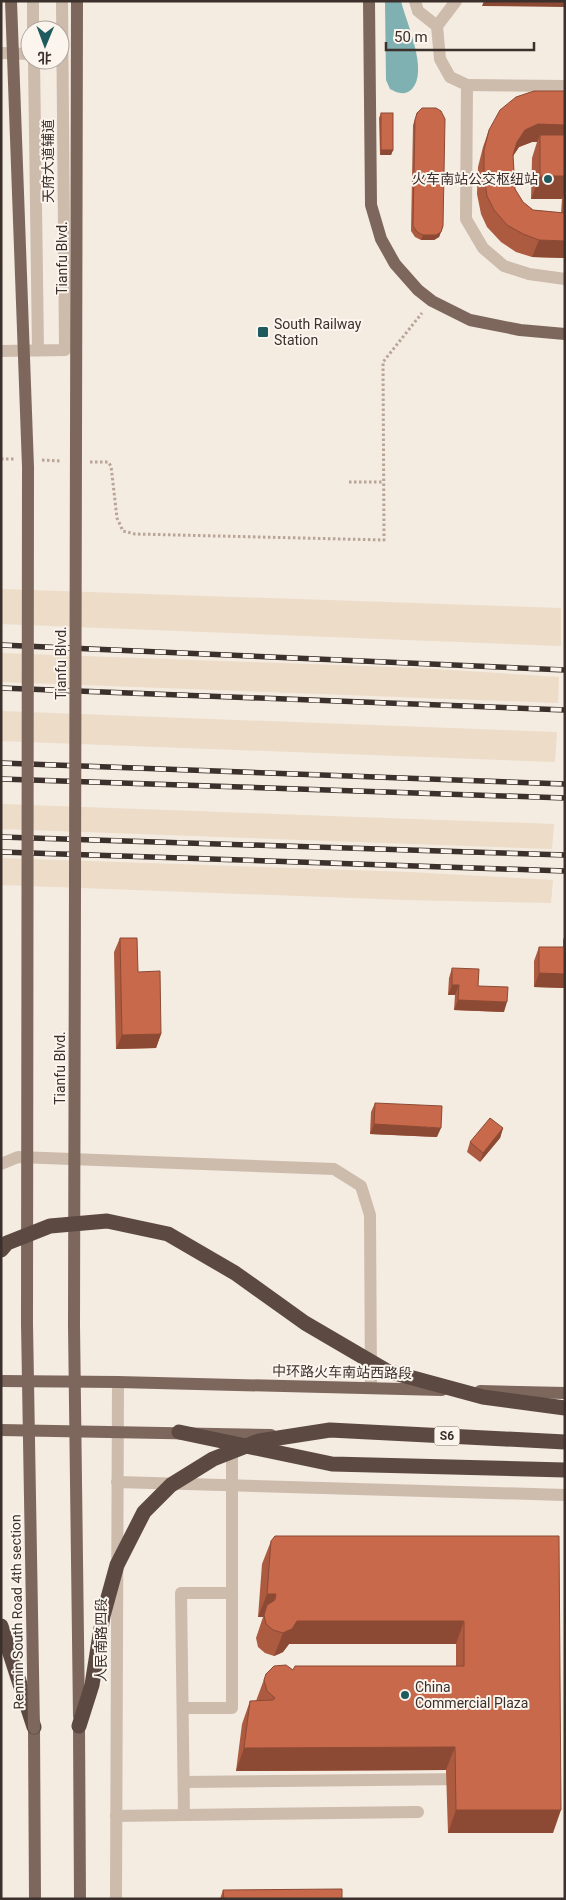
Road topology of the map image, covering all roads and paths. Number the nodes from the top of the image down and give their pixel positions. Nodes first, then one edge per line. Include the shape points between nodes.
1 (11, 1) edge
2 (33, 1) edge
3 (62, 1) edge
4 (369, 1) edge
5 (415, 1) edge
6 (456, 1) edge
7 (77, 2) edge
8 (33, 20) edge
9 (62, 20) edge
10 (437, 26) junction
11 (1, 53) edge
12 (20, 54) edge
13 (34, 70) edge
14 (61, 70) edge
15 (467, 84) junction
16 (565, 86) edge
17 (565, 279) edge
18 (432, 301) junction
19 (565, 334) edge
20 (38, 350) junction
21 (1, 351) edge
22 (1, 459) edge
23 (16, 459) dead end
24 (34, 460) dead end
25 (62, 461) dead end
26 (89, 462) dead end
27 (349, 482) dead end
28 (384, 482) junction
29 (1, 1164) edge
30 (3, 1246) edge
31 (1, 1382) edge
32 (118, 1382) junction
33 (371, 1388) junction
34 (565, 1393) edge
35 (565, 1408) edge
36 (1, 1430) edge
37 (119, 1431) junction
38 (179, 1432) joint
39 (232, 1439) junction
40 (565, 1441) edge
41 (565, 1470) edge
42 (117, 1482) junction
43 (232, 1484) junction
44 (565, 1495) edge
45 (232, 1593) junction
46 (1, 1626) edge
47 (183, 1708) junction
48 (80, 1726) junction
49 (34, 1728) junction
50 (476, 1774) edge
51 (184, 1782) junction
52 (418, 1812) dead end
53 (184, 1815) junction
54 (116, 1816) junction
55 (35, 1899) edge
56 (80, 1899) edge
57 (116, 1899) edge

1 - 49 main road, Renmin South Road 4th section, bridge via 28,467 27,1324
2 - 8 street
3 - 9 street, 天府大道辅道
4 - 18 main road via 371,205 381,239 395,264
5 - 10 street via 418,11
6 - 10 street
7 - 48 main road, Tianfu Blvd., bridge via 74,1325
10 - 15 street via 440,59 450,77
11 - 12 street
13 - 20 street, 天府大道辅道
14 - 20 street, 天府大道辅道 via 65,350
15 - 16 street
15 - 17 street via 466,220 482,248 504,266 528,274
18 - 19 main road via 470,320 520,330
18 - 28 path via 383,362
20 - 21 street
22 - 23 path
24 - 25 path
26 - 28 path via 108,462 111,466 117,518 123,531 135,534 384,540
27 - 28 path
29 - 33 street via 18,1157 334,1169 361,1186 370,1215
30 - 35 highway, bridge via 50,1226 107,1221 168,1234 235,1274 305,1323 387,1371 483,1397
31 - 32 main road, 中环路火车南站西路段
32 - 33 main road, 中环路火车南站西路段
32 - 37 street, 人民南路四段
33 - 34 main road, 中环路火车南站西路段
36 - 37 main road
37 - 38 main road
37 - 42 street, 人民南路四段
38 - 39 highway
39 - 40 main road
39 - 41 highway via 332,1464
39 - 43 street
40 - 48 highway, S6, bridge via 330,1430 260,1441 213,1459 171,1486 144,1512 116,1565 103,1616 92,1685
42 - 43 street
42 - 54 street, 人民南路四段
43 - 44 street
43 - 45 street
45 - 47 street via 232,1708
45 - 47 street via 182,1593
46 - 49 highway, bridge
47 - 51 street
48 - 56 main road
49 - 55 main road, Renmin South Road 4th section
50 - 51 street via 471,1778 447,1780
51 - 53 street
52 - 53 street
53 - 54 street
54 - 57 street, 人民南路四段

